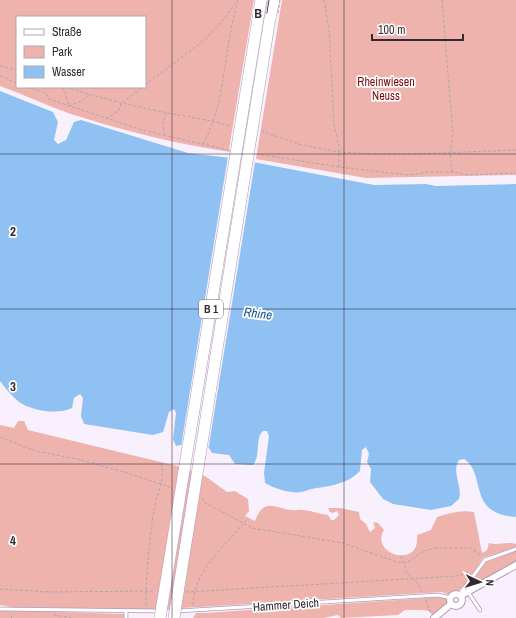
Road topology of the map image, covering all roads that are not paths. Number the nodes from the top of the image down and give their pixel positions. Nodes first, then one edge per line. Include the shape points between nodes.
1 (261, 0) edge
2 (274, 0) edge
3 (516, 549) edge
4 (516, 565) edge
5 (464, 594) junction
6 (451, 598) junction
7 (451, 604) junction
8 (0, 609) edge
9 (480, 610) dead end
10 (126, 612) junction
11 (432, 617) edge
12 (126, 618) edge
13 (160, 618) edge
14 (174, 618) edge

1 - 13 highway, B 1, bridge
2 - 14 highway, B 1, bridge
3 - 5 lane via 485,560
4 - 5 street
5 - 6 street via 456,594
5 - 7 street via 458,605
5 - 9 lane
6 - 7 street
6 - 10 lane, Hammer Deich via 438,595 193,611
7 - 11 street
8 - 10 lane, Hammer Deich
10 - 12 lane

